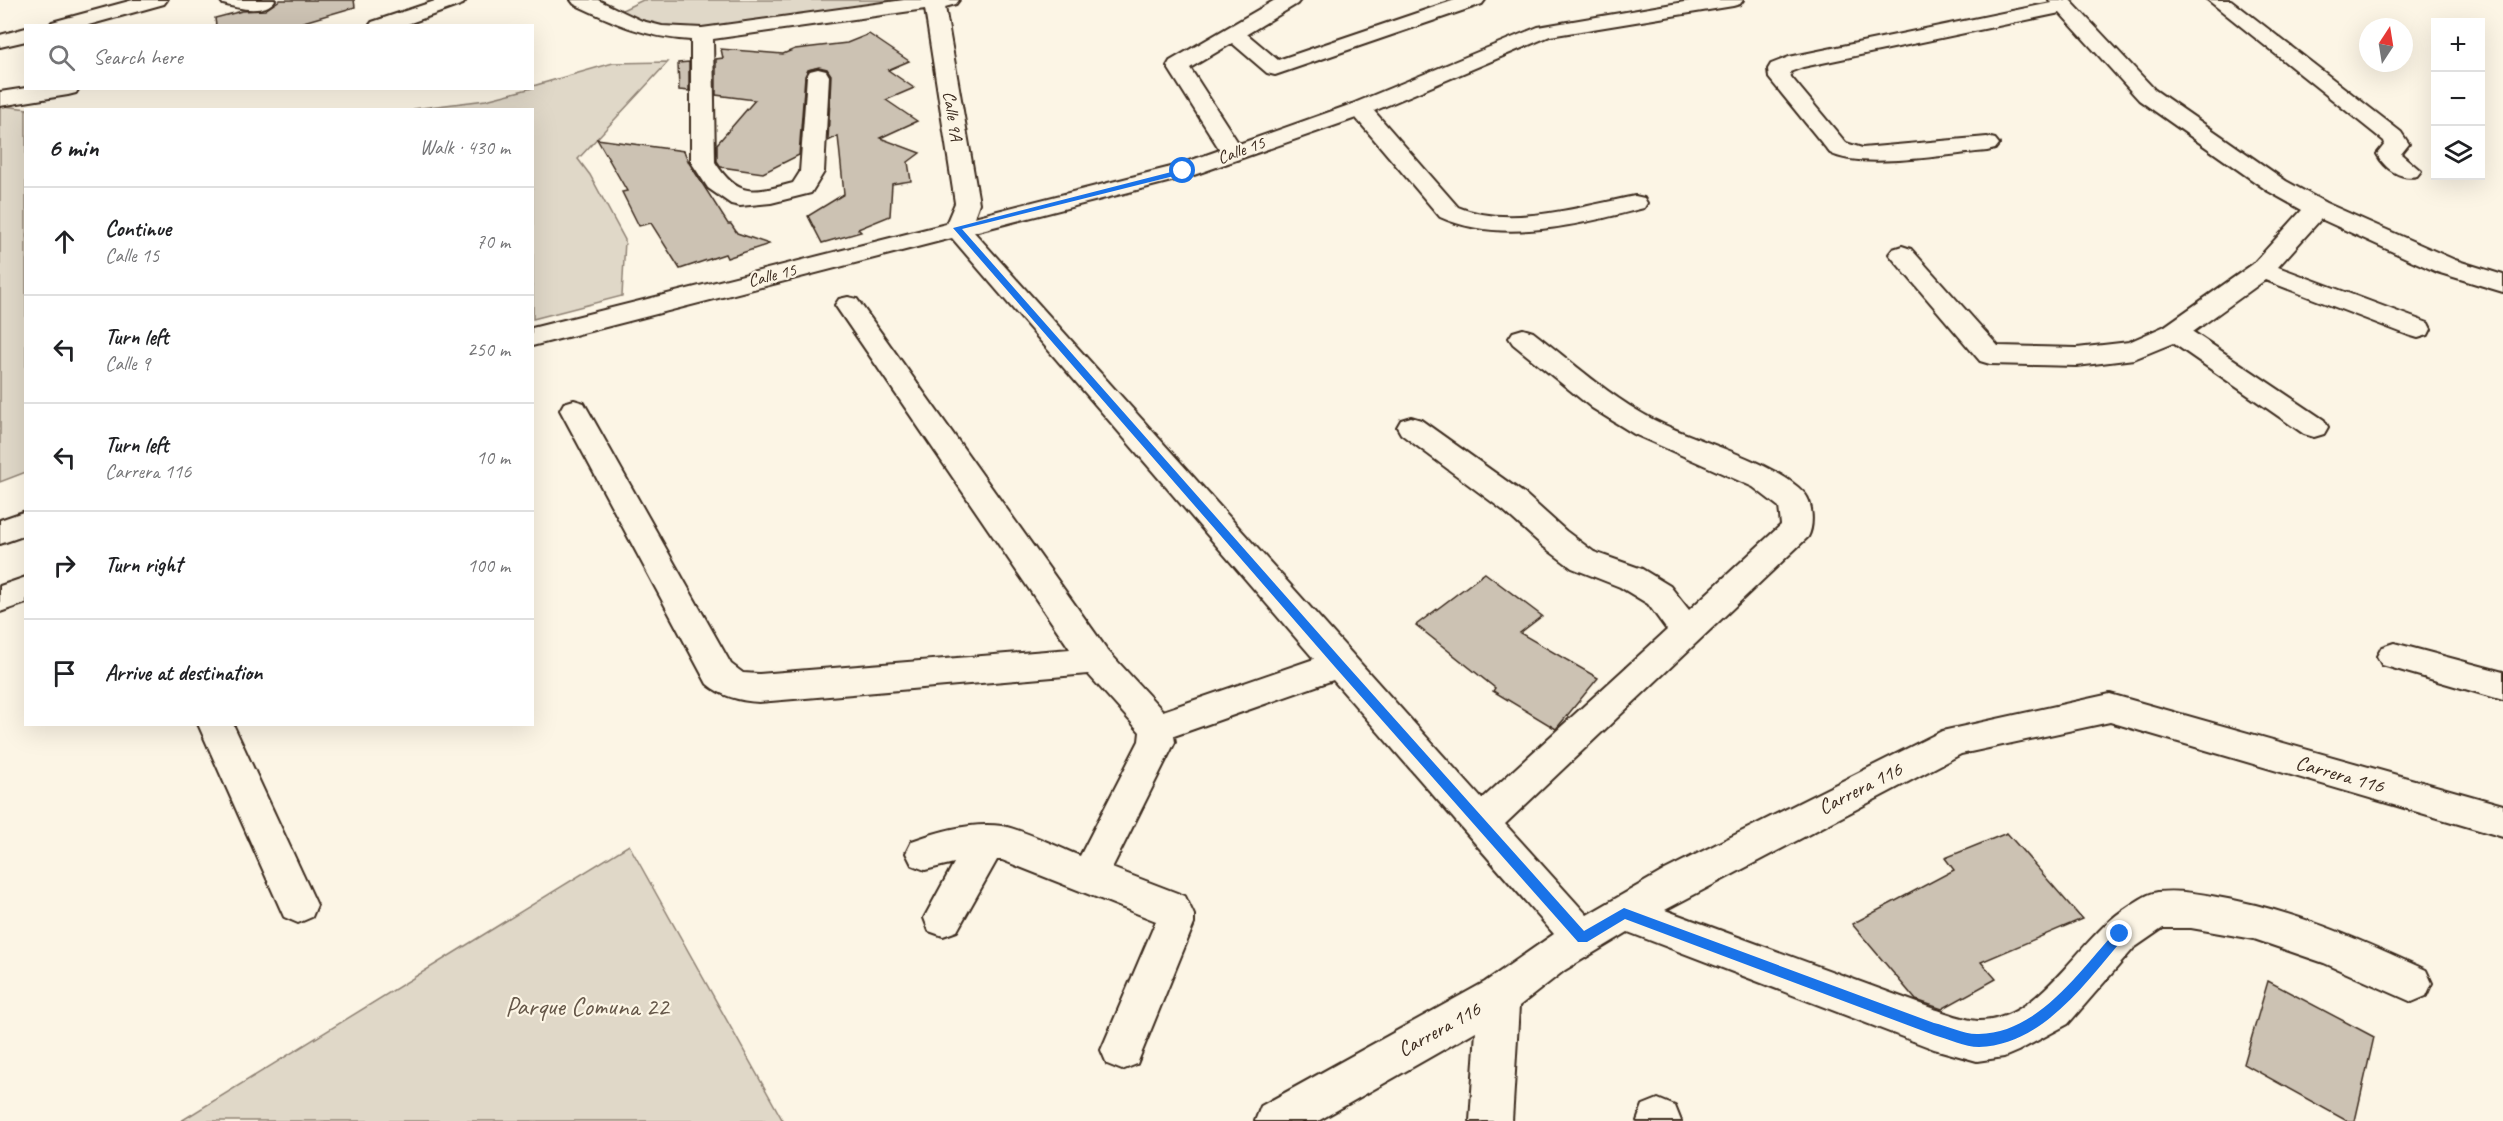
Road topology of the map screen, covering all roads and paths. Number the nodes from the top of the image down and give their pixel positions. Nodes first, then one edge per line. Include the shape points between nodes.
1 (157, 0) edge
2 (230, 0) edge
3 (265, 0) edge
4 (456, 0) edge
5 (581, 0) edge
6 (1290, 0) edge
7 (1475, 0) edge
8 (1733, 0) edge
9 (2218, 0) edge
10 (941, 1) edge
11 (2062, 3) edge
12 (1398, 6) dead end
13 (67, 24) edge
14 (385, 24) edge
15 (702, 34) junction
16 (1234, 34) junction
17 (24, 35) edge
18 (0, 41) edge
19 (1340, 45) junction
20 (818, 76) dead end
21 (56, 90) edge
22 (0, 99) edge
23 (1360, 109) junction
24 (1987, 144) dead end
25 (1233, 153) junction
26 (2409, 171) dead end
27 (1635, 203) dead end
28 (2318, 208) junction
29 (957, 228) junction
30 (1902, 254) dead end
31 (2262, 270) junction
32 (2503, 284) edge
33 (848, 305) dead end
34 (2418, 329) dead end
35 (2175, 332) junction
36 (534, 336) edge
37 (1523, 338) dead end
38 (574, 410) dead end
39 (1411, 427) dead end
40 (2313, 427) dead end
41 (24, 501) edge
42 (0, 511) edge
43 (24, 523) edge
44 (0, 533) edge
45 (24, 590) edge
46 (0, 600) edge
47 (1686, 631) junction
48 (2394, 656) dead end
49 (1096, 660) junction
50 (1339, 664) junction
51 (2503, 686) edge
52 (216, 726) edge
53 (1157, 728) junction
54 (2503, 821) edge
55 (1482, 822) junction
56 (987, 842) junction
57 (925, 852) dead end
58 (1089, 876) junction
59 (298, 905) dead end
60 (1624, 913) junction
61 (943, 918) dead end
62 (1583, 938) junction
63 (2412, 983) dead end
64 (1499, 996) junction
65 (1122, 1050) dead end
66 (1276, 1121) edge
67 (1491, 1121) edge

1 - 13 street
2 - 3 street
4 - 14 street
5 - 15 street via 635,25 662,32
6 - 16 street
7 - 19 street
8 - 23 street, Calle 15 via 1545,31
9 - 26 street via 2393,137 2397,144 2389,154
10 - 15 street
10 - 29 street, Calle 9A via 967,203
11 - 24 street via 1779,69 1780,78 1838,148 1847,153
11 - 28 street via 2147,94 2277,186
12 - 19 street
15 - 20 street via 703,162 716,183 740,199 802,188 812,172
16 - 19 street via 1275,68
16 - 25 street via 1178,66
17 - 18 street
21 - 22 street
23 - 25 street, Calle 15
23 - 27 street via 1458,219 1475,223 1549,219
25 - 29 street, Calle 15 via 1183,171
28 - 31 street
28 - 32 street via 2446,266
29 - 36 street, Calle 15
29 - 50 street
30 - 35 street via 1990,355 2077,357 2134,350
31 - 34 street
31 - 35 street
33 - 49 street
35 - 40 street
37 - 47 street via 1602,401 1644,427 1764,479 1794,502 1797,530
38 - 49 street via 718,674 727,681 759,688
39 - 47 street via 1515,503 1583,560 1631,578 1659,595
41 - 42 street
43 - 44 street
45 - 46 street
47 - 55 street
48 - 51 street
49 - 53 street
50 - 53 street
50 - 55 street
52 - 59 street
53 - 58 street via 1157,742
54 - 60 street, Carrera 116 via 2110,708 1954,741
55 - 62 street
56 - 57 street
56 - 58 street via 1003,843
56 - 61 street
58 - 65 street via 1165,905 1175,915 1175,924
60 - 62 street, Carrera 116
60 - 63 street via 1934,1029 1977,1041 2004,1037 2054,1010 2120,934 2157,910 2191,910 2254,921 2332,947
62 - 64 street, Carrera 116
64 - 66 street, Carrera 116
64 - 67 street

